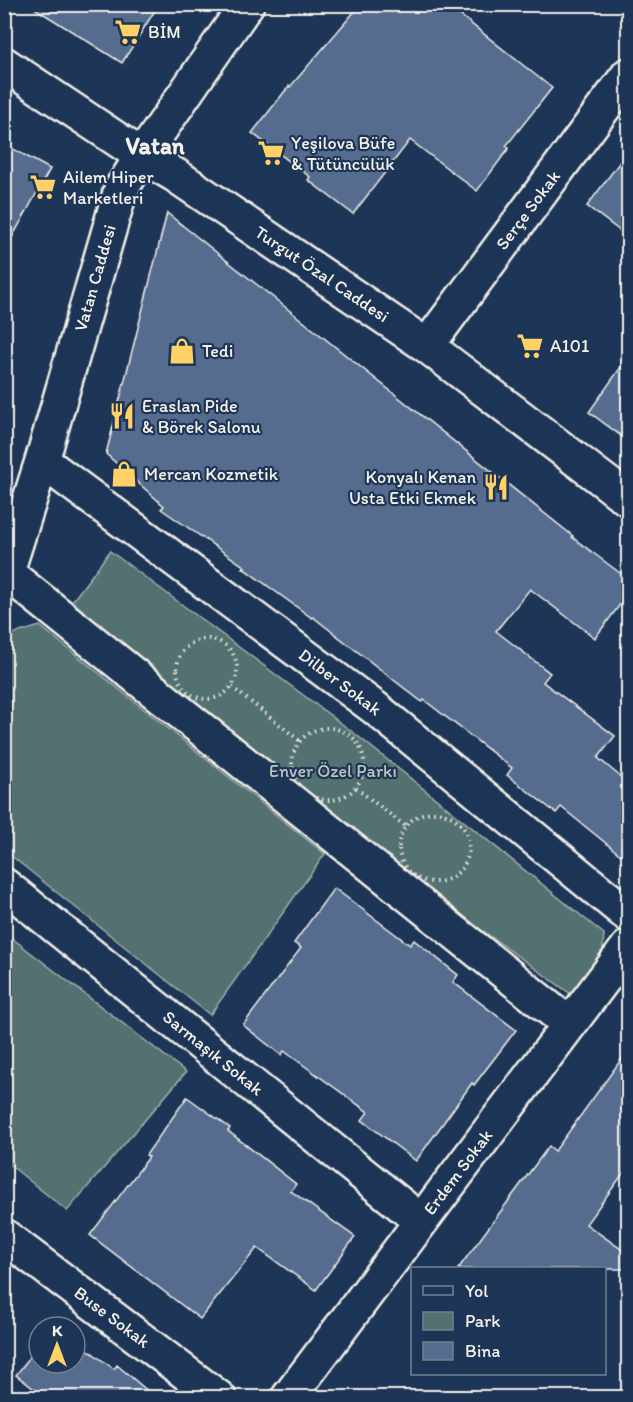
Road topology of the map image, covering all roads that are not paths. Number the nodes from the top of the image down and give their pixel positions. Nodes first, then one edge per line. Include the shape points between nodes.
1 (247, 4) edge
2 (4, 64) edge
3 (628, 75) edge
4 (141, 156) junction
5 (427, 346) junction
6 (42, 460) junction
7 (628, 499) edge
8 (6, 577) edge
9 (4, 885) edge
10 (628, 915) edge
11 (628, 947) edge
12 (569, 1024) junction
13 (421, 1221) junction
14 (4, 1236) edge
15 (219, 1398) edge
16 (288, 1398) edge

1 - 4 street, Vatan Caddesi
2 - 4 street, Turgut Özal Caddesi
3 - 5 street, Serçe Sokak
4 - 5 street, Turgut Özal Caddesi
4 - 6 street, Vatan Caddesi via 121,189
5 - 7 street, Turgut Özal Caddesi
6 - 8 street, Vatan Caddesi
6 - 10 street, Dilber Sokak via 375,708
8 - 12 street
9 - 13 street, Sarmaşık Sokak
11 - 12 street, Erdem Sokak
12 - 13 street, Erdem Sokak
13 - 16 street, Erdem Sokak
14 - 15 street, Buse Sokak

